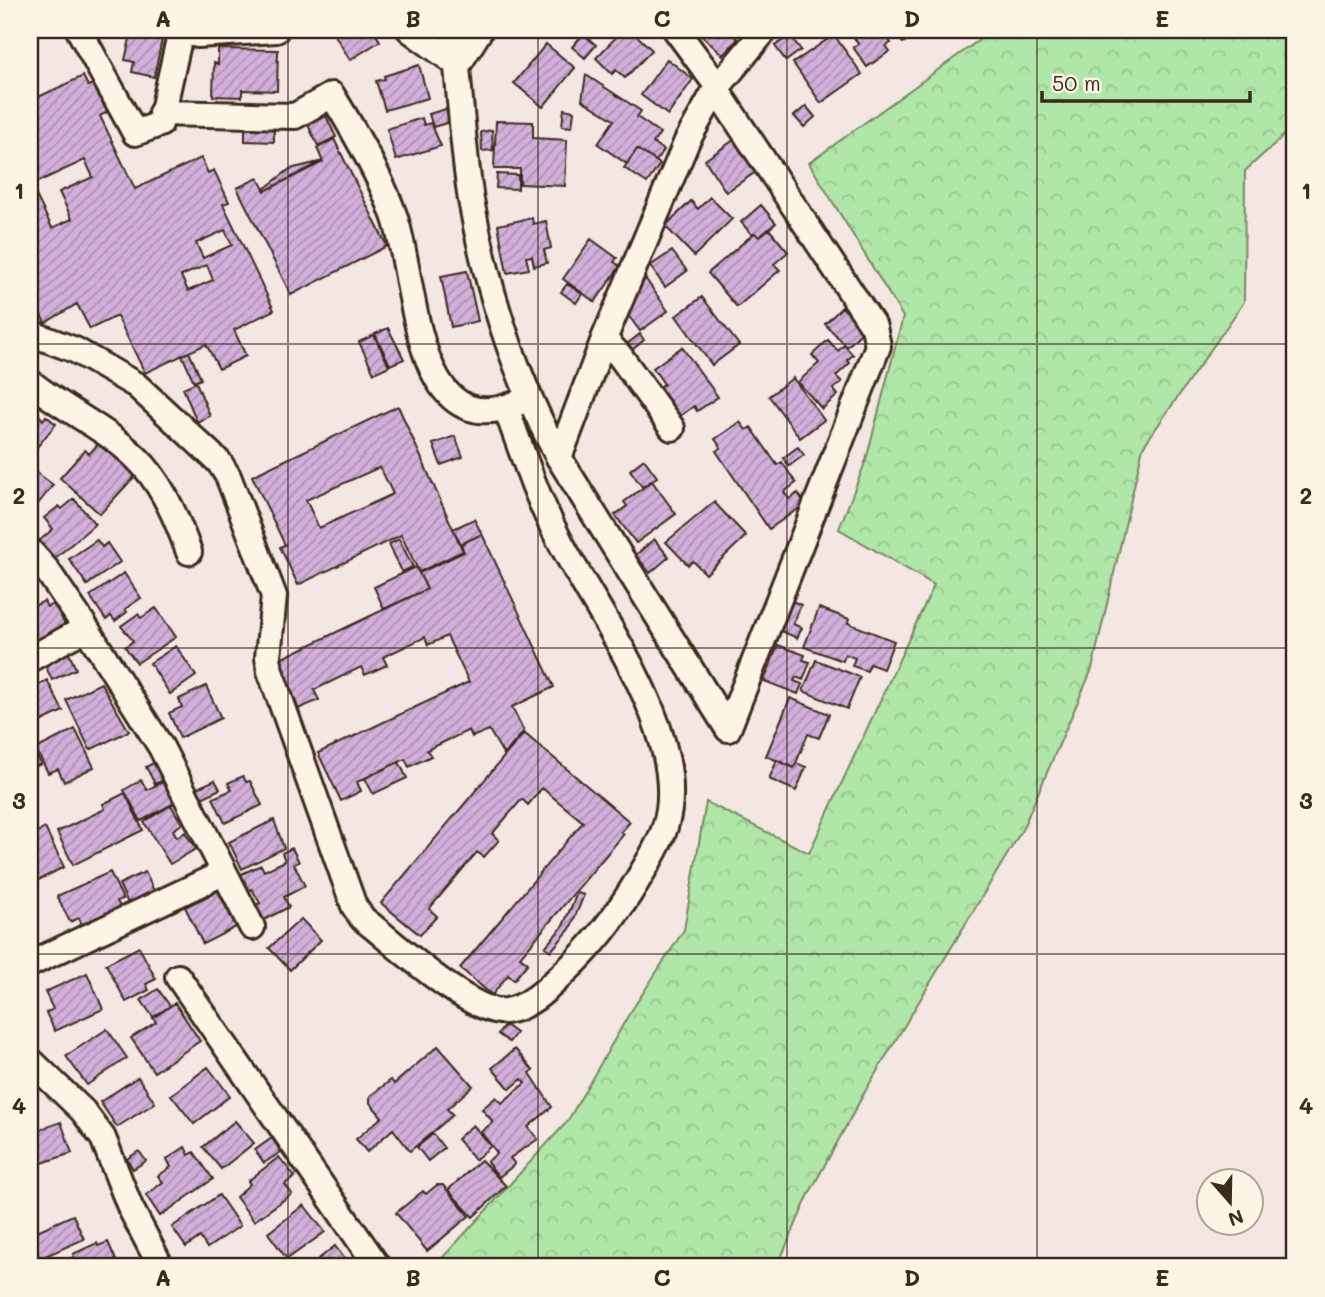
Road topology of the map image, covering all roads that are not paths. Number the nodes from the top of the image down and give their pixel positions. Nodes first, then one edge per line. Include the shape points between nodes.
1 (79, 30) edge
2 (276, 30) edge
3 (410, 30) edge
4 (453, 30) edge
5 (480, 30) edge
6 (676, 30) edge
7 (765, 30) edge
8 (181, 31) edge
9 (458, 65) junction
10 (717, 88) junction
11 (161, 113) junction
12 (30, 333) edge
13 (604, 339) junction
14 (30, 382) edge
15 (530, 397) junction
16 (506, 408) junction
17 (672, 428) dead end
18 (559, 458) junction
19 (30, 551) edge
20 (189, 552) dead end
21 (86, 628) junction
22 (30, 659) edge
23 (223, 873) junction
24 (252, 927) dead end
25 (30, 964) edge
26 (178, 977) dead end
27 (30, 1060) edge
28 (161, 1267) edge
29 (378, 1267) edge

1 - 11 street via 135,133 160,124
2 - 8 street via 198,35
3 - 9 street
4 - 9 street
5 - 9 street
6 - 10 street
7 - 10 street
8 - 11 street
9 - 15 street via 471,199 491,288
10 - 13 street via 687,141
10 - 18 street via 874,327 878,346 728,729
11 - 16 street via 295,116 332,95 394,214 435,378 463,408 487,413
12 - 16 street via 75,350 136,385 219,462 274,596 268,657 271,671 354,906 362,918 455,991 495,1011 517,1008 544,991 614,918 657,847 666,826 670,788 669,768 642,688 560,542
13 - 17 street
13 - 18 street
14 - 20 street via 144,466 176,517
15 - 16 street
15 - 18 street
19 - 21 street
21 - 22 street
21 - 23 street via 161,747
23 - 24 street
23 - 25 street
26 - 29 street
27 - 28 street via 83,1111 103,1138 130,1207

